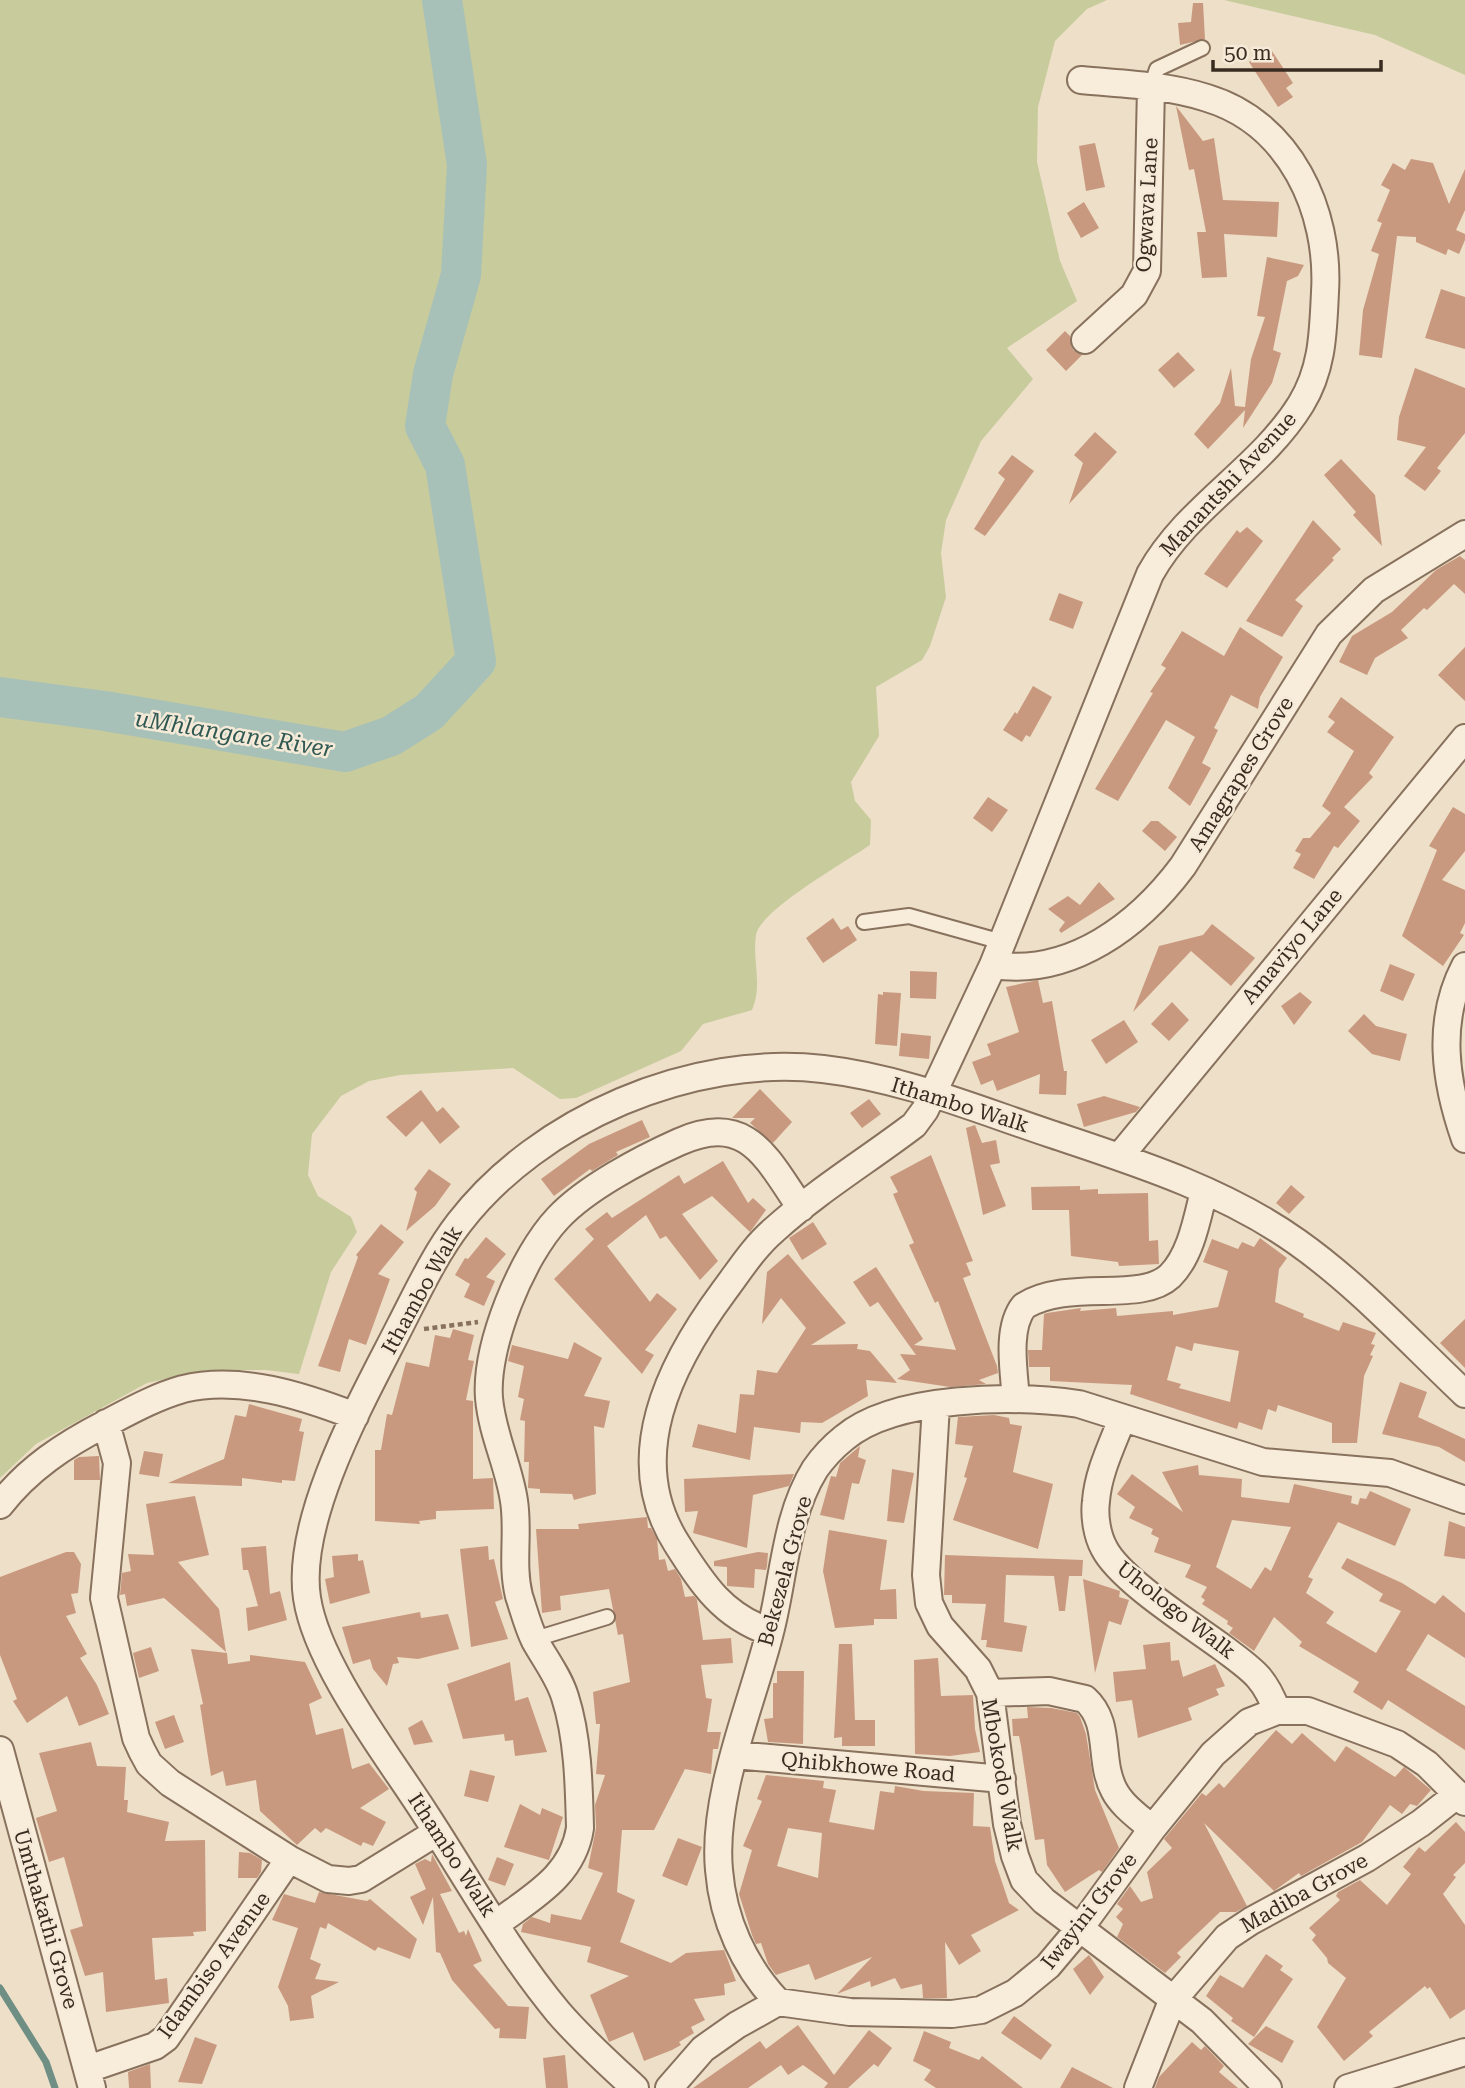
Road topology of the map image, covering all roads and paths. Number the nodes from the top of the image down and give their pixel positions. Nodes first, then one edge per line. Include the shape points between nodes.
1 (1202, 48) dead end
2 (1081, 80) dead end
3 (1151, 87) junction
4 (1085, 340) dead end
5 (1465, 534) edge
6 (1465, 738) edge
7 (864, 922) dead end
8 (997, 953) junction
9 (1465, 965) edge
10 (936, 1093) junction
11 (1465, 1139) edge
12 (1120, 1156) junction
13 (1204, 1192) junction
14 (801, 1208) junction
15 (503, 1319) junction
16 (397, 1333) junction
17 (1465, 1394) edge
18 (1016, 1399) junction
19 (936, 1405) junction
20 (355, 1416) junction
21 (1122, 1419) junction
22 (106, 1423) junction
23 (1465, 1500) edge
24 (0, 1505) edge
25 (607, 1616) dead end
26 (771, 1632) junction
27 (534, 1640) junction
28 (990, 1693) junction
29 (1277, 1712) junction
30 (0, 1750) edge
31 (735, 1755) junction
32 (1002, 1779) junction
33 (1461, 1798) edge
34 (1152, 1829) junction
35 (437, 1832) junction
36 (289, 1859) junction
37 (496, 1924) junction
38 (1080, 1928) junction
39 (1172, 2001) junction
40 (778, 2002) junction
41 (1465, 2052) edge
42 (90, 2078) edge
43 (1356, 2087) edge
44 (634, 2088) edge
45 (669, 2088) edge
46 (1138, 2088) edge
47 (1268, 2088) edge

1 - 3 lane via 1157,69
2 - 3 street, Manantshi Avenue
3 - 4 street, Ogwava Lane via 1147,271 1134,295
3 - 8 street, Manantshi Avenue via 1209,98 1234,109 1263,130 1302,178 1325,240 1322,355 1315,380 1282,432 1186,527 1150,574
5 - 8 street, Amagrapes Grove via 1374,590 1329,634 1195,849 1140,915 1101,942 1029,968
6 - 12 street, Amaviyo Lane
7 - 8 lane via 909,916
8 - 10 street, Manantshi Avenue
9 - 11 street via 1450,1000 1447,1043 1449,1083
10 - 12 street, Ithambo Walk
10 - 14 street, Manantshi Avenue via 914,1125
10 - 16 street, Ithambo Walk via 856,1074 778,1068 692,1078 608,1108 521,1159 486,1193 437,1256
12 - 13 street, Ithambo Walk
13 - 17 street, Ithambo Walk via 1252,1213 1329,1266
13 - 18 street via 1184,1253 1163,1281 1141,1289 1058,1292 1024,1306 1014,1342
14 - 15 street via 743,1136 722,1131 683,1140 617,1176 558,1217 539,1244
14 - 26 street, Manantshi Avenue via 748,1258 706,1315 665,1391 652,1445 653,1485 673,1538 728,1612
15 - 16 path
15 - 27 street via 491,1355 489,1396 515,1505 515,1577
16 - 20 street, Ithambo Walk
18 - 19 street, Bekezela Grove
18 - 21 street, Bekezela Grove via 1079,1404
19 - 26 street, Bekezela Grove via 873,1419 842,1439 816,1468 789,1541
19 - 28 street, Mbokodo Walk via 927,1591 940,1626 978,1670
20 - 22 street via 288,1395 218,1385 184,1389
20 - 35 street, Ithambo Walk via 312,1526 305,1580 307,1604 334,1670
21 - 23 street, Bekezela Grove via 1263,1462 1390,1473
21 - 29 street, Uhologo Walk via 1096,1501 1103,1548 1135,1583 1249,1665 1268,1688
22 - 24 street via 35,1467
22 - 36 street via 117,1477 104,1598 136,1738 159,1774
25 - 27 lane
26 - 31 street, Bekezela Grove
27 - 37 street via 561,1685 569,1712 580,1828 572,1856 555,1878
28 - 32 street, Mbokodo Walk
28 - 34 street via 1049,1691 1085,1699 1101,1723 1113,1790
29 - 33 street, Iwayini Grove via 1308,1711 1397,1744 1427,1764
29 - 34 street, Iwayini Grove via 1249,1722 1231,1736
30 - 42 street, Umthakathi Grove
31 - 32 street, Qhibkhowe Road
31 - 40 street, Bekezela Grove via 723,1810 718,1869 727,1916 744,1958
32 - 38 street, Mbokodo Walk via 1007,1824 1024,1880
33 - 39 street, Madiba Grove via 1377,1852 1240,1928
34 - 38 street, Iwayini Grove
35 - 36 street via 385,1866 349,1881 328,1879
35 - 37 street, Ithambo Walk
36 - 42 street, Idambiso Avenue via 166,2038
37 - 44 street, Ithambo Walk via 560,2015
38 - 39 street, Mbokodo Walk
38 - 40 street, Iwayini Grove via 1048,1966 1015,1993 981,2010 952,2014 850,2012
39 - 46 street, Madiba Grove
39 - 47 street, Mbokodo Walk via 1202,2021
40 - 45 street via 703,2049
41 - 43 street

